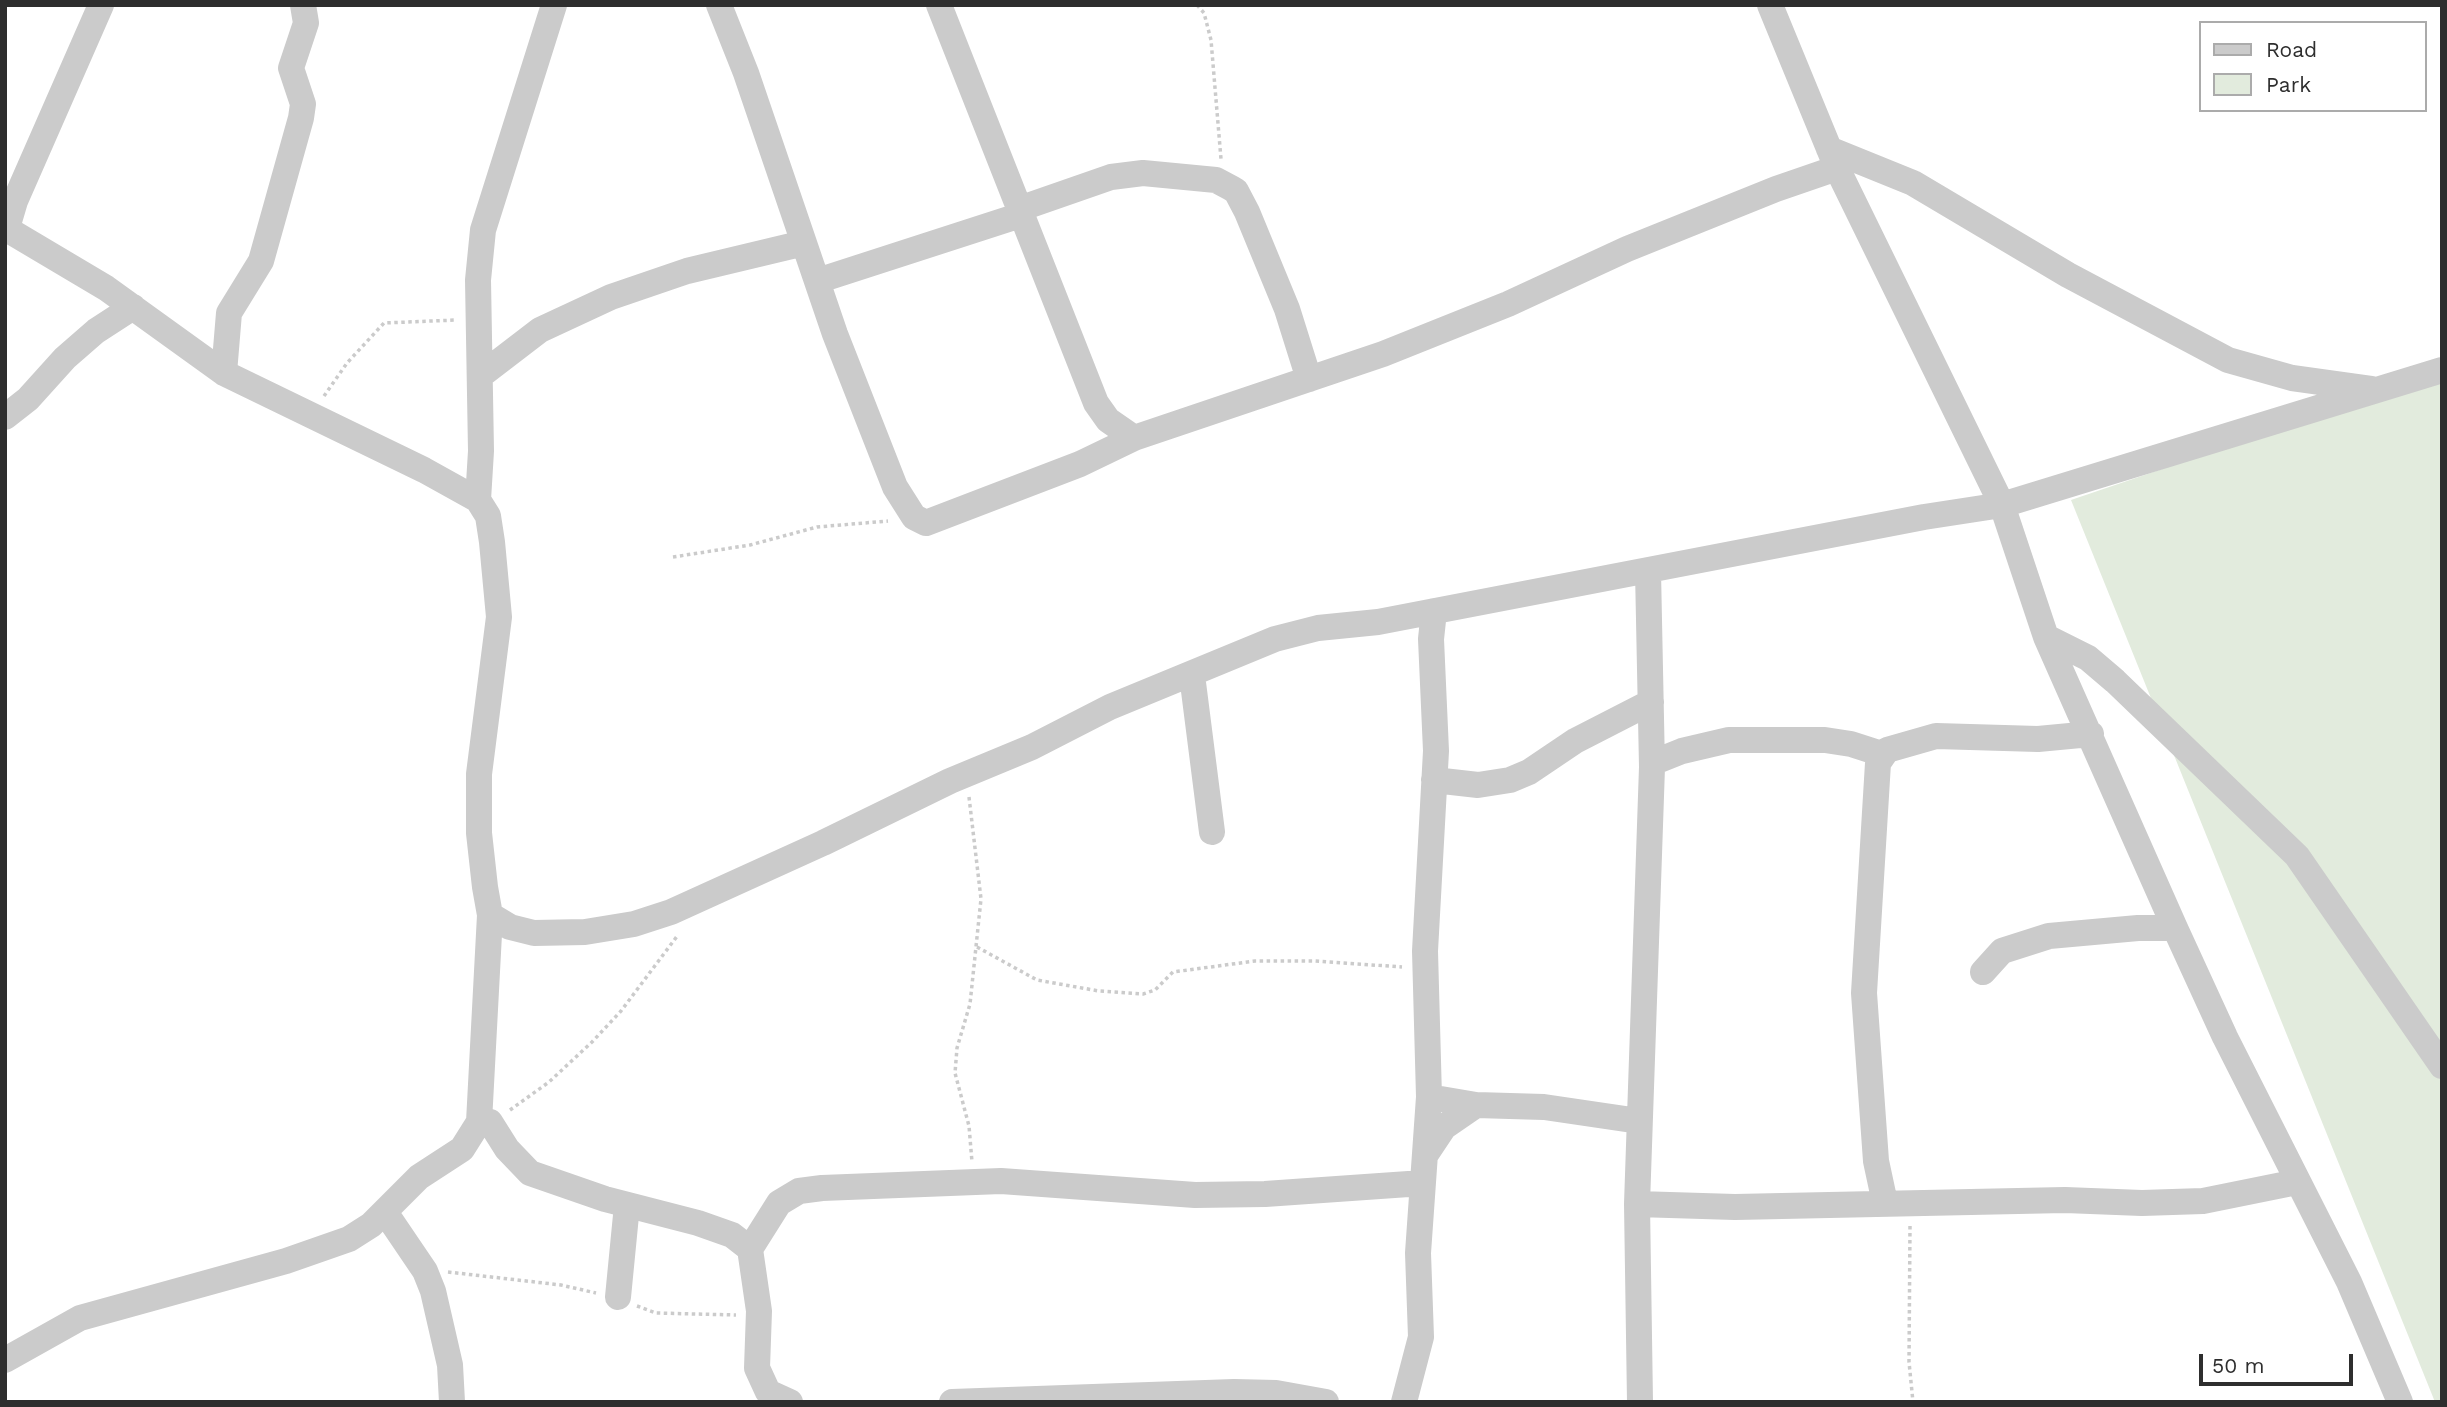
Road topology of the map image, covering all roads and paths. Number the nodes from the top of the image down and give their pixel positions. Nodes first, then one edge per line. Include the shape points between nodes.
1 (101, 5) edge
2 (303, 5) edge
3 (554, 5) edge
4 (719, 5) edge
5 (939, 5) edge
6 (1198, 5) edge
7 (1770, 5) edge
8 (1833, 158) junction
9 (1231, 188) junction
10 (1020, 212) junction
11 (6, 228) edge
12 (804, 243) junction
13 (817, 281) junction
14 (133, 307) junction
15 (479, 318) junction
16 (2442, 370) edge
17 (224, 373) junction
18 (480, 376) junction
19 (1309, 379) junction
20 (2380, 390) junction
21 (311, 415) junction
22 (5, 417) edge
23 (1133, 438) junction
24 (478, 500) junction
25 (2003, 505) junction
26 (918, 518) junction
27 (673, 557) dead end
28 (1648, 572) junction
29 (1434, 611) junction
30 (2046, 637) junction
31 (1192, 675) junction
32 (1651, 702) junction
33 (2091, 734) junction
34 (1882, 754) junction
35 (1652, 763) junction
36 (967, 774) junction
37 (1434, 780) junction
38 (1212, 832) dead end
39 (699, 898) junction
40 (490, 915) junction
41 (2175, 928) junction
42 (976, 947) junction
43 (1425, 968) junction
44 (1983, 972) dead end
45 (2442, 1066) edge
46 (1429, 1097) junction
47 (1476, 1105) junction
48 (1639, 1121) junction
49 (490, 1122) joint
50 (1426, 1154) junction
51 (973, 1182) junction
52 (2297, 1182) junction
53 (1423, 1183) junction
54 (1898, 1203) junction
55 (1637, 1204) junction
56 (627, 1205) junction
57 (385, 1212) junction
58 (750, 1249) junction
59 (618, 1297) dead end
60 (6, 1356) edge
61 (452, 1402) edge
62 (790, 1402) edge
63 (952, 1402) edge
64 (1326, 1402) edge
65 (1404, 1402) edge
66 (1640, 1402) edge
67 (1913, 1402) edge
68 (2400, 1402) edge

1 - 11 street
2 - 17 street via 306,23 291,68 303,104 300,118 261,261 229,313
3 - 15 street via 483,230
4 - 12 street
5 - 10 street
6 - 9 path via 1211,40 1219,145
7 - 8 street
8 - 19 street via 1776,189 1508,304
8 - 20 street via 1913,183 2068,275 2228,360 2292,378
8 - 25 street
9 - 10 street via 1216,180 1143,173 1111,177
9 - 19 street via 1247,212 1287,309
10 - 13 street
10 - 23 street via 1096,403 1108,420
11 - 14 street
12 - 13 street
12 - 18 street via 687,271 611,297 540,331
13 - 26 street via 895,487
14 - 17 street
14 - 22 street via 96,331
15 - 18 street
15 - 21 path via 384,323 347,363
16 - 20 street
17 - 21 street
18 - 24 street
19 - 23 street
20 - 25 street
21 - 24 street
23 - 26 street via 941,519 926,523
24 - 40 street via 488,516 499,617 479,774 479,833
25 - 28 street
25 - 30 street
26 - 27 path via 817,527 750,545
28 - 29 street
28 - 32 street
29 - 31 street via 1275,639
29 - 37 street
30 - 33 street
30 - 45 street via 2088,658 2115,681 2297,856
31 - 36 street via 1110,707
31 - 38 street
32 - 35 street
32 - 37 street via 1510,780 1478,785
33 - 34 street via 2039,739 1936,736
33 - 41 street
34 - 35 street via 1825,740 1728,740
34 - 54 street via 1876,787 1864,993 1876,1161
35 - 48 street
36 - 39 street
36 - 42 path via 981,899
37 - 43 street
39 - 40 street via 634,924 584,932 534,933 510,927
39 - 49 path via 683,929 621,1011 549,1082
40 - 57 street via 478,1122 462,1149 419,1177
41 - 44 street via 2049,936 2002,951
41 - 52 street
42 - 43 path via 1037,980 1128,994 1155,990 1172,972 1255,961
42 - 51 path via 956,1073 969,1126
43 - 46 street
46 - 47 street
46 - 50 street
47 - 48 street via 1544,1107
47 - 50 street via 1444,1127
48 - 55 street
49 - 56 street via 530,1173
50 - 53 street
51 - 53 street via 1195,1195
51 - 58 street via 799,1191 779,1203
52 - 54 street via 2203,1201
52 - 68 street via 2349,1282
53 - 65 street via 1418,1253 1421,1336
54 - 55 street
54 - 67 path
55 - 66 street
56 - 58 street via 732,1235
56 - 59 street
57 - 60 street via 371,1225 331,1246 80,1318
57 - 61 street via 425,1271 433,1291 450,1365
58 - 62 street via 759,1311 757,1368 768,1392
63 - 64 street via 1234,1392 1276,1393

